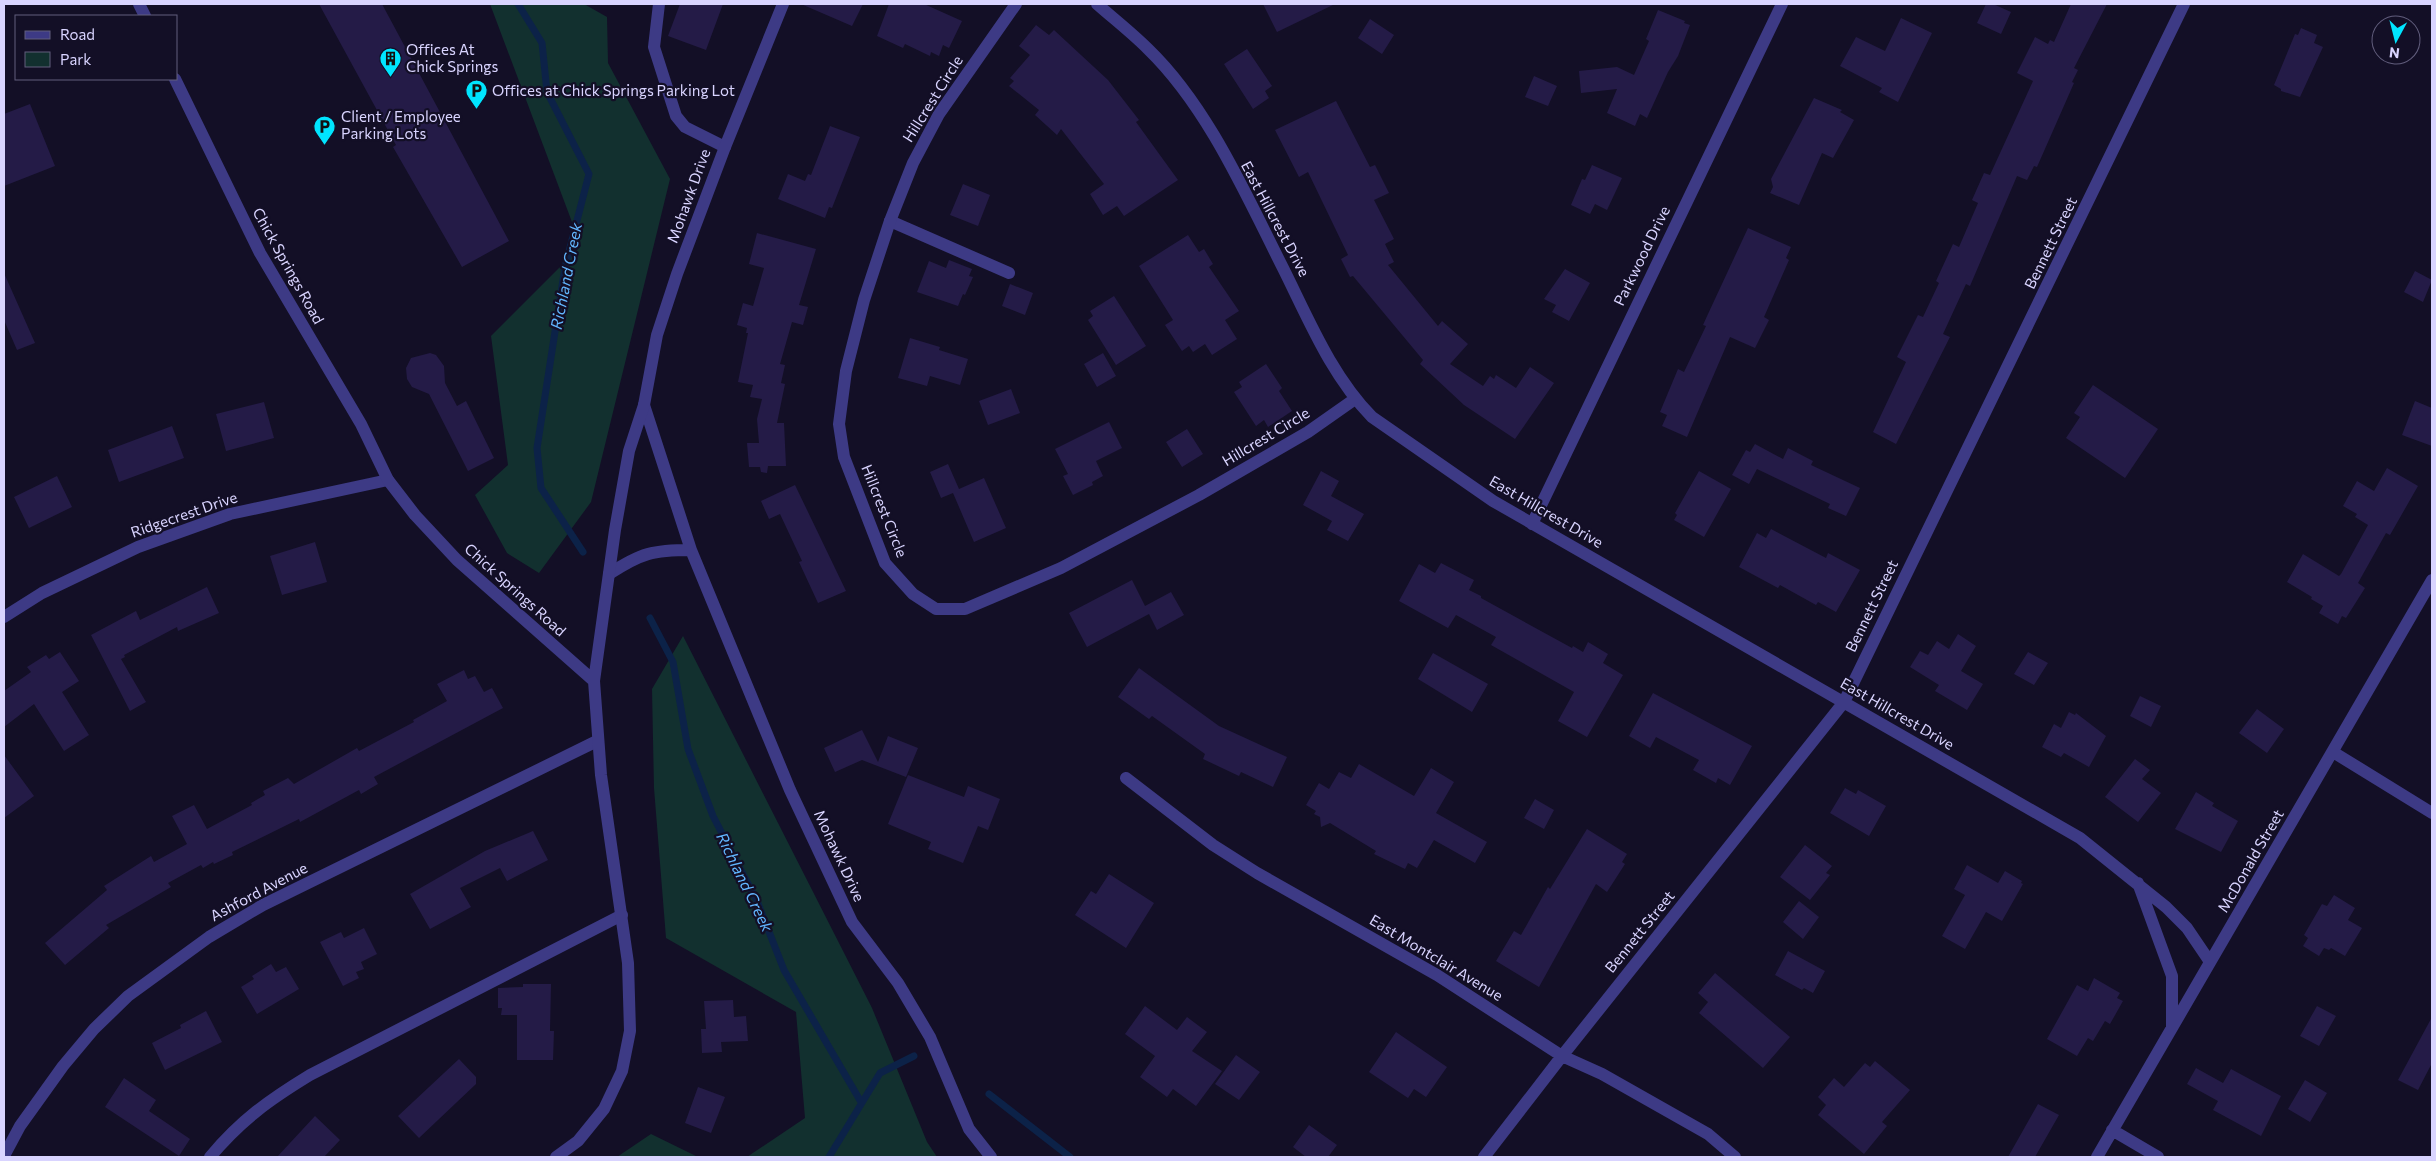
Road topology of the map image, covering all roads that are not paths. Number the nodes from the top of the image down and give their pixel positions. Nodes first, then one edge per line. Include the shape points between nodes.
1 (138, 4) edge
2 (659, 4) edge
3 (783, 4) edge
4 (1016, 4) edge
5 (1097, 4) edge
6 (1782, 4) edge
7 (2184, 4) edge
8 (144, 15) edge
9 (175, 80) edge
10 (725, 147) junction
11 (890, 221) junction
12 (1009, 273) dead end
13 (1355, 399) junction
14 (644, 405) junction
15 (388, 480) junction
16 (1532, 524) junction
17 (692, 550) junction
18 (609, 574) junction
19 (2432, 580) edge
20 (4, 617) edge
21 (594, 681) junction
22 (1844, 702) junction
23 (597, 741) junction
24 (2333, 752) junction
25 (1126, 778) dead end
26 (2432, 813) edge
27 (2138, 883) junction
28 (622, 916) junction
29 (2210, 962) junction
30 (2172, 1027) junction
31 (1562, 1056) junction
32 (2112, 1130) junction
33 (4, 1156) edge
34 (210, 1157) edge
35 (556, 1157) edge
36 (991, 1157) edge
37 (1484, 1157) edge
38 (1735, 1157) edge
39 (2097, 1157) edge
40 (2158, 1157) edge

1 - 8 street
2 - 10 street via 654,47 676,116 685,127
3 - 10 street, Mohawk Drive
4 - 11 street, Hillcrest Circle via 939,114 913,163
5 - 13 street, East Hillcrest Drive via 1149,50 1202,116 1320,343
6 - 16 street, Parkwood Drive
7 - 22 street, Bennett Street
9 - 15 street, Chick Springs Road via 260,253 361,424
10 - 14 street, Mohawk Drive via 657,335
11 - 12 street
11 - 13 street, Hillcrest Circle via 846,371 839,424 844,457 885,563 913,594 936,609 965,609 1061,568 1199,495 1308,432
13 - 16 street, East Hillcrest Drive via 1372,417 1432,460
14 - 17 street, Mohawk Drive
14 - 18 street, Mohawk Drive via 629,450
15 - 20 street, Ridgecrest Drive via 212,520 138,547 42,593
15 - 21 street, Chick Springs Road via 457,560
16 - 22 street, East Hillcrest Drive
17 - 18 street via 661,550 643,554
17 - 36 street, Mohawk Drive via 790,790 852,922 898,983 930,1037 969,1130
18 - 21 street, Mohawk Drive
19 - 24 street, McDonald Street
21 - 23 street
22 - 27 street, East Hillcrest Drive via 2080,838
22 - 31 street, Bennett Street
23 - 28 street
23 - 33 street, Ashford Avenue via 263,905 209,937 128,996 94,1029 62,1066 20,1126
24 - 26 street
24 - 29 street, McDonald Street
25 - 31 street, East Montclair Avenue via 1213,845 1257,874 1437,975
27 - 29 street, East Hillcrest Drive via 2187,928
27 - 30 street via 2172,976
28 - 34 street via 274,1096 246,1118
28 - 35 street via 628,963 630,1031 622,1071 604,1108 578,1141
29 - 30 street, McDonald Street
30 - 32 street, McDonald Street
31 - 37 street, Bennett Street
31 - 38 street, East Montclair Avenue via 1602,1074 1708,1134
32 - 39 street, McDonald Street
32 - 40 street

